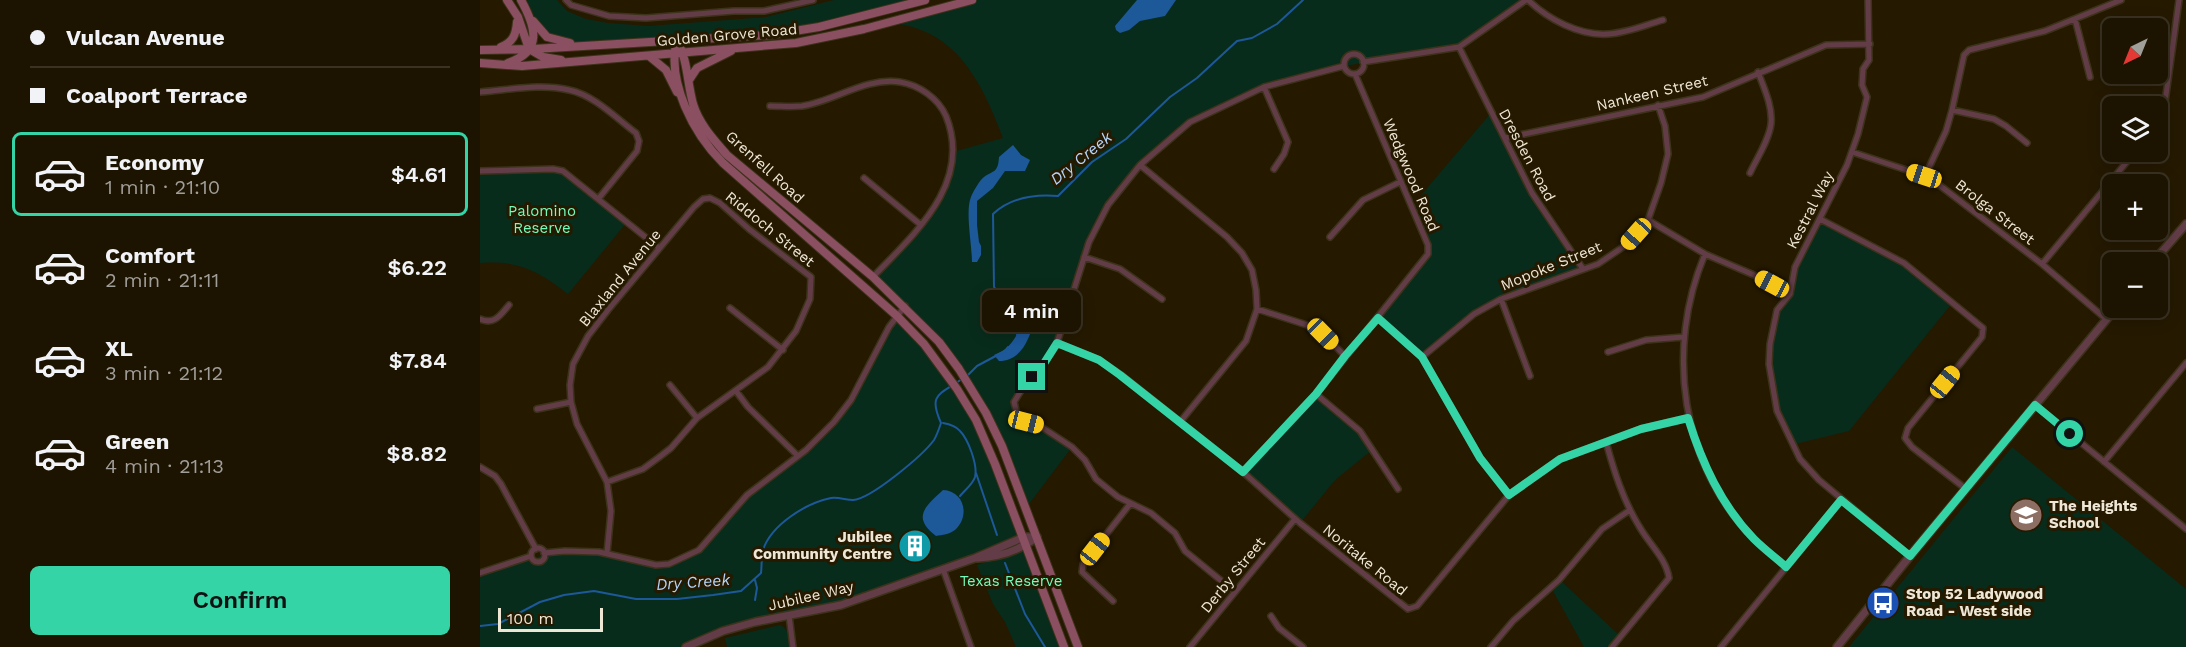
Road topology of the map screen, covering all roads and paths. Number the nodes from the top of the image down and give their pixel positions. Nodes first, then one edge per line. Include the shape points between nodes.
1 (507, 0) edge
2 (521, 0) edge
3 (566, 0) edge
4 (813, 0) edge
5 (926, 0) edge
6 (972, 0) edge
7 (1527, 0) edge
8 (1868, 0) edge
9 (2121, 0) edge
10 (2180, 0) edge
11 (518, 17) junction
12 (530, 18) junction
13 (2075, 19) junction
14 (1663, 20) dead end
15 (677, 40) junction
16 (1870, 44) junction
17 (586, 45) junction
18 (1459, 47) junction
19 (530, 49) junction
20 (735, 49) junction
21 (480, 50) edge
22 (494, 50) junction
23 (673, 54) junction
24 (684, 54) junction
25 (649, 56) junction
26 (588, 62) junction
27 (1363, 62) junction
28 (480, 63) edge
29 (504, 65) junction
30 (1344, 66) junction
31 (1758, 72) junction
32 (1355, 74) junction
33 (2090, 77) dead end
34 (689, 80) junction
35 (1264, 87) junction
36 (480, 92) edge
37 (2166, 96) edge
38 (1658, 105) junction
39 (685, 106) junction
40 (770, 106) dead end
41 (1952, 110) junction
42 (1505, 138) junction
43 (2027, 143) dead end
44 (1852, 152) junction
45 (2126, 162) edge
46 (1140, 165) junction
47 (1274, 169) dead end
48 (480, 171) edge
49 (1750, 173) dead end
50 (1924, 176) junction
51 (864, 178) dead end
52 (1400, 182) junction
53 (599, 198) junction
54 (704, 199) joint
55 (1820, 219) junction
56 (1648, 220) junction
57 (921, 225) junction
58 (2185, 226) edge
59 (1330, 237) dead end
60 (659, 248) junction
61 (2163, 252) edge
62 (1705, 254) junction
63 (1084, 257) junction
64 (2042, 264) junction
65 (1583, 269) junction
66 (873, 277) junction
67 (1790, 294) junction
68 (1501, 298) junction
69 (1162, 299) dead end
70 (509, 305) dead end
71 (905, 306) junction
72 (730, 308) dead end
73 (1257, 309) junction
74 (897, 316) junction
75 (1378, 318) junction
76 (480, 319) edge
77 (2106, 319) joint
78 (1683, 337) junction
79 (1057, 343) junction
80 (783, 350) junction
81 (1608, 352) dead end
82 (1345, 356) junction
83 (1422, 357) junction
84 (2186, 363) edge
85 (1530, 376) dead end
86 (670, 386) dead end
87 (736, 392) junction
88 (1316, 394) junction
89 (571, 402) junction
90 (2035, 405) junction
91 (537, 409) dead end
92 (697, 418) junction
93 (1688, 418) junction
94 (1180, 422) junction
95 (1606, 442) junction
96 (798, 456) junction
97 (2104, 462) junction
98 (480, 467) edge
99 (1243, 472) junction
100 (607, 482) junction
101 (1398, 489) dead end
102 (1966, 489) junction
103 (1509, 495) junction
104 (1841, 500) junction
105 (1131, 504) junction
106 (1630, 510) junction
107 (1295, 519) junction
108 (2186, 530) edge
109 (1037, 537) junction
110 (1025, 541) junction
111 (536, 549) junction
112 (544, 553) junction
113 (607, 553) junction
114 (531, 556) junction
115 (1910, 556) junction
116 (1786, 567) junction
117 (943, 570) junction
118 (480, 573) edge
119 (1235, 592) junction
120 (1113, 601) dead end
121 (789, 615) junction
122 (1271, 616) dead end
123 (686, 647) edge
124 (793, 647) edge
125 (971, 647) edge
126 (1064, 647) edge
127 (1078, 647) edge
128 (1190, 647) edge
129 (1303, 647) edge
130 (1491, 647) edge
131 (1612, 647) edge
132 (1721, 647) edge
133 (1838, 647) edge

1 - 11 main road
2 - 12 main road
3 - 4 street via 609,16 646,18 764,11
5 - 15 main road, Golden Grove Road via 770,35
6 - 20 main road, Golden Grove Road via 796,43
7 - 14 street via 1542,13 1578,30 1606,35
7 - 18 street
8 - 16 street, Kestral Way
9 - 13 street
10 - 37 street
11 - 19 main road
11 - 22 main road via 513,39
12 - 17 main road via 547,37
12 - 19 main road via 534,41
13 - 33 street
13 - 41 street via 2045,31 1969,50 1962,59
15 - 17 main road, Golden Grove Road
15 - 23 main road, Grenfell Road
15 - 24 main road, Grenfell Road
16 - 31 street, Nankeen Street via 1826,45
16 - 44 street, Kestral Way via 1862,85 1867,97
17 - 19 main road, Golden Grove Road
18 - 27 street
18 - 42 street, Dresden Road
19 - 22 main road, Golden Grove Road
19 - 26 main road via 549,58
19 - 29 main road via 525,56
20 - 24 main road, Golden Grove Road
20 - 34 main road via 697,68
21 - 22 main road, Golden Grove Road
23 - 24 main road, Golden Grove Road
23 - 25 main road, Golden Grove Road
23 - 39 main road, Grenfell Road
24 - 34 main road, Grenfell Road
25 - 26 main road, Golden Grove Road
25 - 39 main road via 666,70
26 - 29 main road, Golden Grove Road
27 - 30 street via 1357,55 1350,55
27 - 32 street via 1361,71
28 - 29 main road, Golden Grove Road
30 - 32 street
30 - 35 street
31 - 38 street, Nankeen Street via 1703,97
31 - 49 street via 1771,127
32 - 52 street, Wedgwood Road
34 - 66 main road, Grenfell Road via 698,117 727,155
35 - 46 street via 1190,122
35 - 47 street via 1288,142
36 - 53 street via 547,87 571,90 593,100 636,133 637,151
38 - 42 street, Nankeen Street
38 - 56 street, Mopoke Street via 1668,154
39 - 74 main road, Grenfell Road via 698,133 717,158
40 - 57 street via 804,106 881,82 900,82 930,95 943,109 949,125 953,162 938,201
41 - 43 street via 1994,119
41 - 50 street
42 - 65 street, Dresden Road via 1532,193
44 - 50 street, Brolga Street
44 - 55 street, Kestral Way
45 - 64 street
46 - 63 street via 1108,205
46 - 73 street via 1242,253 1252,270
48 - 53 street via 562,171
50 - 64 street, Brolga Street
51 - 57 street
52 - 59 street via 1363,200
52 - 75 street, Wedgwood Road via 1428,245 1428,254
53 - 60 street
54 - 60 street, Blaxland Avenue
54 - 80 street, Riddoch Street via 720,203 811,277 810,299
55 - 67 street, Kestral Way via 1795,267
55 - 102 street via 1904,263 1983,328 1982,337 1908,428 1905,438
56 - 62 street
56 - 65 street, Mopoke Street via 1623,248
57 - 66 street
58 - 61 street
60 - 89 street, Blaxland Avenue via 588,336 573,364
62 - 67 street
62 - 78 street via 1695,277
63 - 69 street via 1120,269
63 - 79 street
64 - 77 street, Brolga Street
65 - 68 street, Mopoke Street
66 - 71 main road, Grenfell Road
67 - 104 street, Kestral Way via 1777,310 1770,344 1769,364 1777,411 1800,459
68 - 83 street, Mopoke Street via 1474,314
68 - 85 street
70 - 76 street via 496,320
71 - 74 street
71 - 109 main road, Grenfell Road via 939,342 972,389 1002,446
72 - 80 street
73 - 82 street via 1307,325 1323,334
73 - 94 street via 1246,341
74 - 96 street via 851,400
74 - 110 main road, Grenfell Road via 924,344 959,392 984,438
75 - 82 street, Wedgwood Road
75 - 83 street
77 - 90 street
78 - 81 street via 1646,340
78 - 93 street via 1682,374
79 - 94 street, Noritake Road via 1099,360
79 - 105 street via 1014,402 1017,414 1065,442 1085,460 1096,479
80 - 87 street via 768,368
82 - 88 street, Wedgwood Road
83 - 103 street via 1480,458
84 - 97 street
86 - 92 street
87 - 92 street
87 - 96 street
88 - 99 street, Wedgwood Road
88 - 101 street via 1360,431
89 - 91 street
89 - 100 street, Blaxland Avenue via 577,424
90 - 97 street
90 - 102 street
92 - 100 street via 658,459
93 - 95 street, Noritake Road
93 - 116 street via 1698,451 1725,502 1755,540
94 - 99 street, Noritake Road
95 - 103 street, Noritake Road via 1560,459
95 - 106 street
96 - 113 street via 747,495 693,554 656,565
97 - 108 street
98 - 111 street via 501,484
99 - 107 street, Noritake Road
100 - 113 street, Blaxland Avenue via 611,511
102 - 115 street
103 - 107 street, Noritake Road via 1417,606 1408,609
104 - 115 street, Kestral Way
104 - 116 street
105 - 119 street via 1151,513 1175,533 1185,551
105 - 120 street via 1083,564 1082,572
106 - 130 street via 1602,530 1559,580 1513,621
106 - 131 street via 1668,566 1670,578
107 - 119 street, Derby Street
109 - 110 street, Jubilee Way
109 - 127 main road, Grenfell Road
110 - 117 street, Jubilee Way via 992,557 975,558
110 - 126 main road, Grenfell Road
111 - 112 street
111 - 114 street
112 - 113 street
112 - 114 street via 543,560 538,562
114 - 118 street
115 - 133 street
116 - 132 street
117 - 121 street, Jubilee Way via 841,605
117 - 125 street
119 - 128 street, Derby Street
121 - 123 street, Jubilee Way via 723,631
121 - 124 street
122 - 129 street via 1279,628

